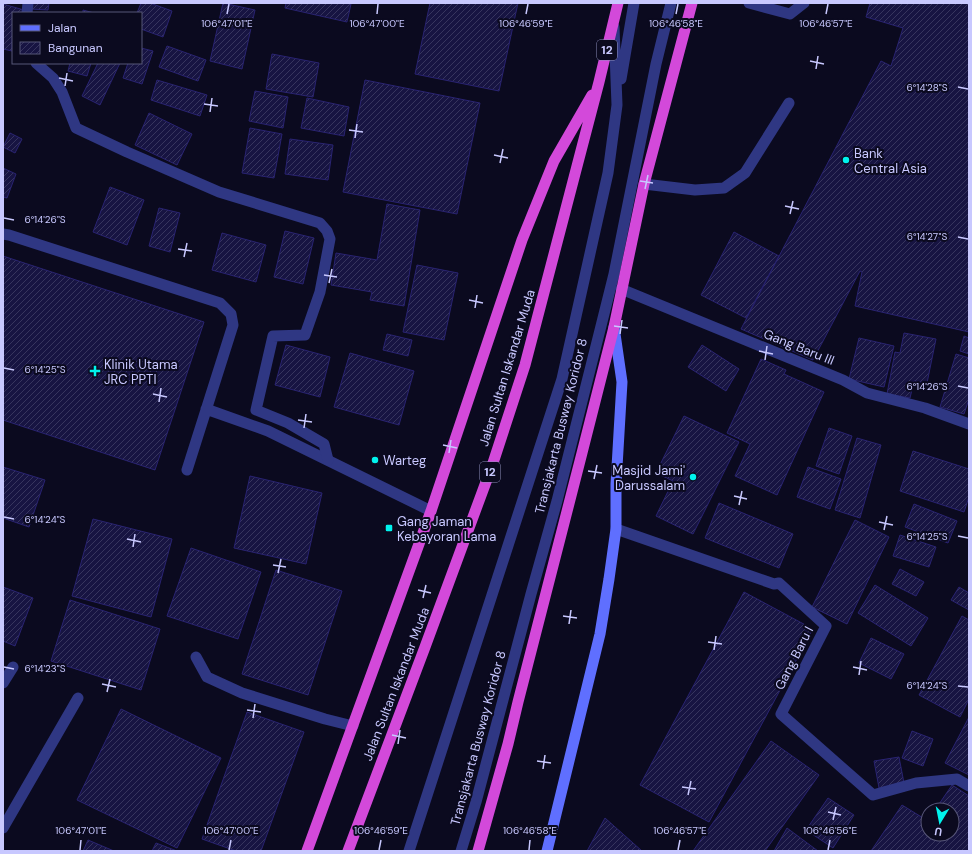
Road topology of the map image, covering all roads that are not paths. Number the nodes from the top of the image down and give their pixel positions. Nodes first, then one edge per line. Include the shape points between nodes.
1 (618, 3) edge
2 (634, 3) edge
3 (671, 3) edge
4 (692, 3) edge
5 (749, 3) edge
6 (804, 3) edge
7 (614, 19) junction
8 (37, 64) edge
9 (599, 82) junction
10 (789, 103) dead end
11 (617, 105) junction
12 (644, 184) junction
13 (3, 234) edge
14 (621, 289) junction
15 (614, 327) junction
16 (206, 409) junction
17 (969, 424) edge
18 (328, 460) junction
19 (187, 470) dead end
20 (432, 512) junction
21 (616, 530) junction
22 (196, 657) dead end
23 (13, 667) dead end
24 (3, 683) edge
25 (78, 698) dead end
26 (353, 726) junction
27 (969, 786) edge
28 (3, 828) edge
29 (307, 851) edge
30 (348, 851) edge
31 (409, 851) edge
32 (461, 851) edge
33 (478, 851) edge
34 (547, 851) edge

1 - 7 highway, Jalan Sultan Iskandar Muda / 12
2 - 11 street
3 - 32 street, Transjakarta Busway Koridor 8 via 597,345
4 - 12 highway
5 - 6 street via 790,14
7 - 9 highway, Jalan Sultan Iskandar Muda / 12
7 - 11 street, Jalan Sultan Iskandar Muda
8 - 18 street via 62,92 76,128 219,192 320,223 327,231 330,239 320,292 305,335 273,336 256,410 288,423 324,444
9 - 20 highway via 554,161 528,226
9 - 30 highway, Jalan Sultan Iskandar Muda / 12 via 525,365 493,463
10 - 12 street via 746,173 724,188 695,190
11 - 31 street, Jalan Sultan Iskandar Muda via 608,173 562,379
12 - 14 highway
13 - 16 street via 220,303 231,314 233,325
14 - 15 highway
14 - 17 street, Gang Baru III via 843,380 867,393 924,408
15 - 21 main road via 622,382
15 - 33 highway via 508,744
16 - 18 street via 268,431
16 - 19 street
18 - 20 street
20 - 26 highway
21 - 27 street, Gang Baru I via 774,584 779,583 826,626 781,714 873,794 916,783 957,779
21 - 34 main road via 600,634
22 - 26 street via 207,677 242,694
23 - 24 street
25 - 28 street
26 - 29 highway

